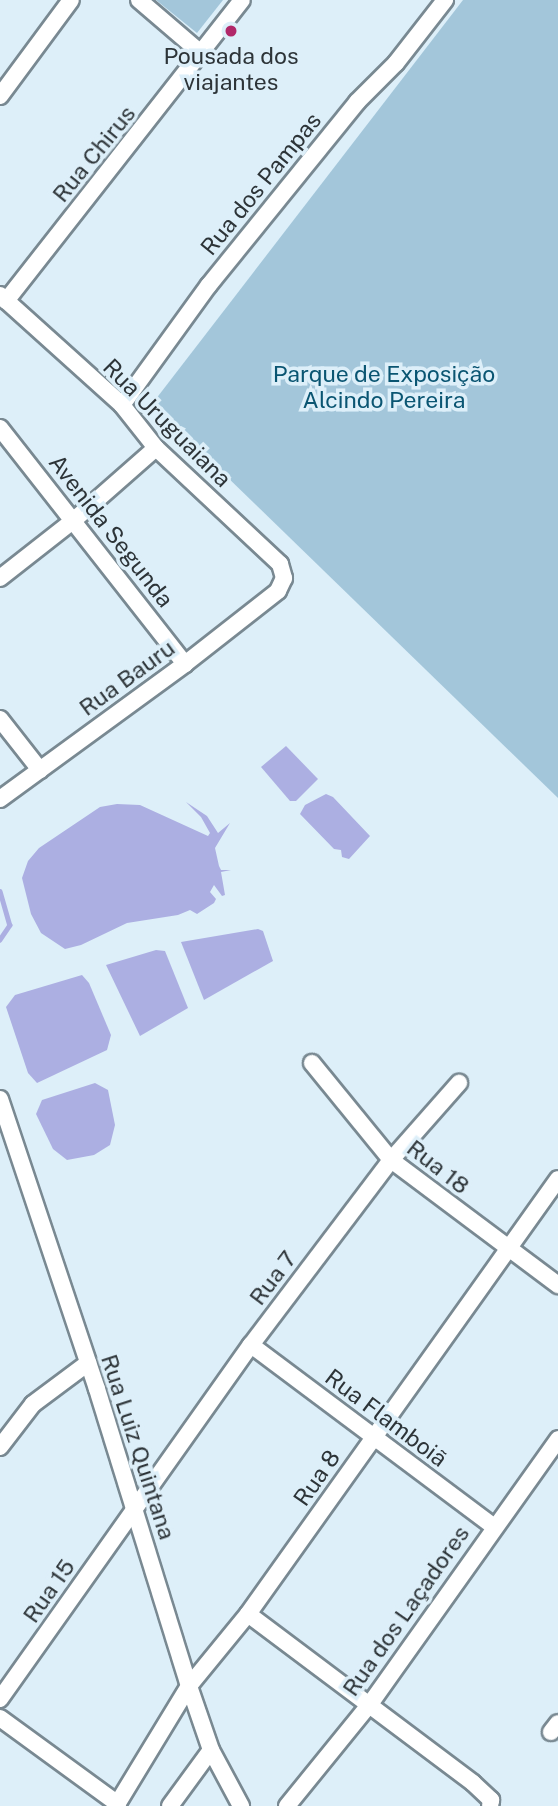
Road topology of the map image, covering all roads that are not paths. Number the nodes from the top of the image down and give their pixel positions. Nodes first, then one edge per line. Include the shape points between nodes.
1 (71, 0) edge
2 (139, 0) edge
3 (242, 0) edge
4 (444, 0) edge
5 (202, 54) junction
6 (0, 96) edge
7 (3, 298) edge
8 (122, 405) junction
9 (0, 428) edge
10 (156, 448) junction
11 (74, 520) junction
12 (0, 578) edge
13 (278, 591) joint
14 (185, 664) junction
15 (0, 719) edge
16 (40, 770) junction
17 (0, 799) edge
18 (312, 1063) dead end
19 (459, 1083) dead end
20 (0, 1099) edge
21 (391, 1160) junction
22 (558, 1179) edge
23 (508, 1249) junction
24 (558, 1285) edge
25 (251, 1345) junction
26 (88, 1363) junction
27 (373, 1438) junction
28 (558, 1439) edge
29 (0, 1447) edge
30 (135, 1508) junction
31 (494, 1527) junction
32 (248, 1614) junction
33 (189, 1686) junction
34 (0, 1699) edge
35 (370, 1704) junction
36 (0, 1718) edge
37 (211, 1750) junction
38 (117, 1805) edge
39 (170, 1806) edge
40 (241, 1806) edge
41 (287, 1806) edge
42 (490, 1806) edge

1 - 6 street
2 - 5 street
3 - 5 street, Rua Chirus
4 - 8 street, Rua dos Pampas via 209,285
5 - 7 street, Rua Chirus
7 - 8 street, Rua Uruguaiana
8 - 10 street, Rua Uruguaiana
9 - 11 street, Avenida Segunda
10 - 11 street
10 - 13 street, Rua Uruguaiana via 279,565 284,578
11 - 12 street
11 - 14 street, Avenida Segunda
13 - 14 street, Rua Bauru
14 - 16 street, Rua Bauru
15 - 16 street
16 - 17 street, Rua Bauru
18 - 21 street, Rua 18
19 - 21 street, Rua 7
20 - 26 street, Rua Luiz Quintana
21 - 23 street, Rua 18
21 - 25 street, Rua 7
22 - 23 street, Rua 8
23 - 24 street, Rua 18
23 - 27 street, Rua 8
25 - 27 street, Rua Flamboiã
25 - 30 street, Rua 7
26 - 29 street via 33,1404
26 - 30 street, Rua Luiz Quintana
27 - 31 street, Rua Flamboiã
27 - 32 street, Rua 8
28 - 31 street, Rua dos Laçadores
30 - 33 street, Rua Luiz Quintana
30 - 34 street, Rua 15
31 - 35 street, Rua dos Laçadores
32 - 33 street, Rua 8
32 - 35 street
33 - 37 street, Rua Luiz Quintana
33 - 38 street, Rua 8
35 - 41 street, Rua dos Laçadores
35 - 42 street via 473,1783 491,1800
36 - 38 street
37 - 39 street
37 - 40 street, Rua Luiz Quintana

